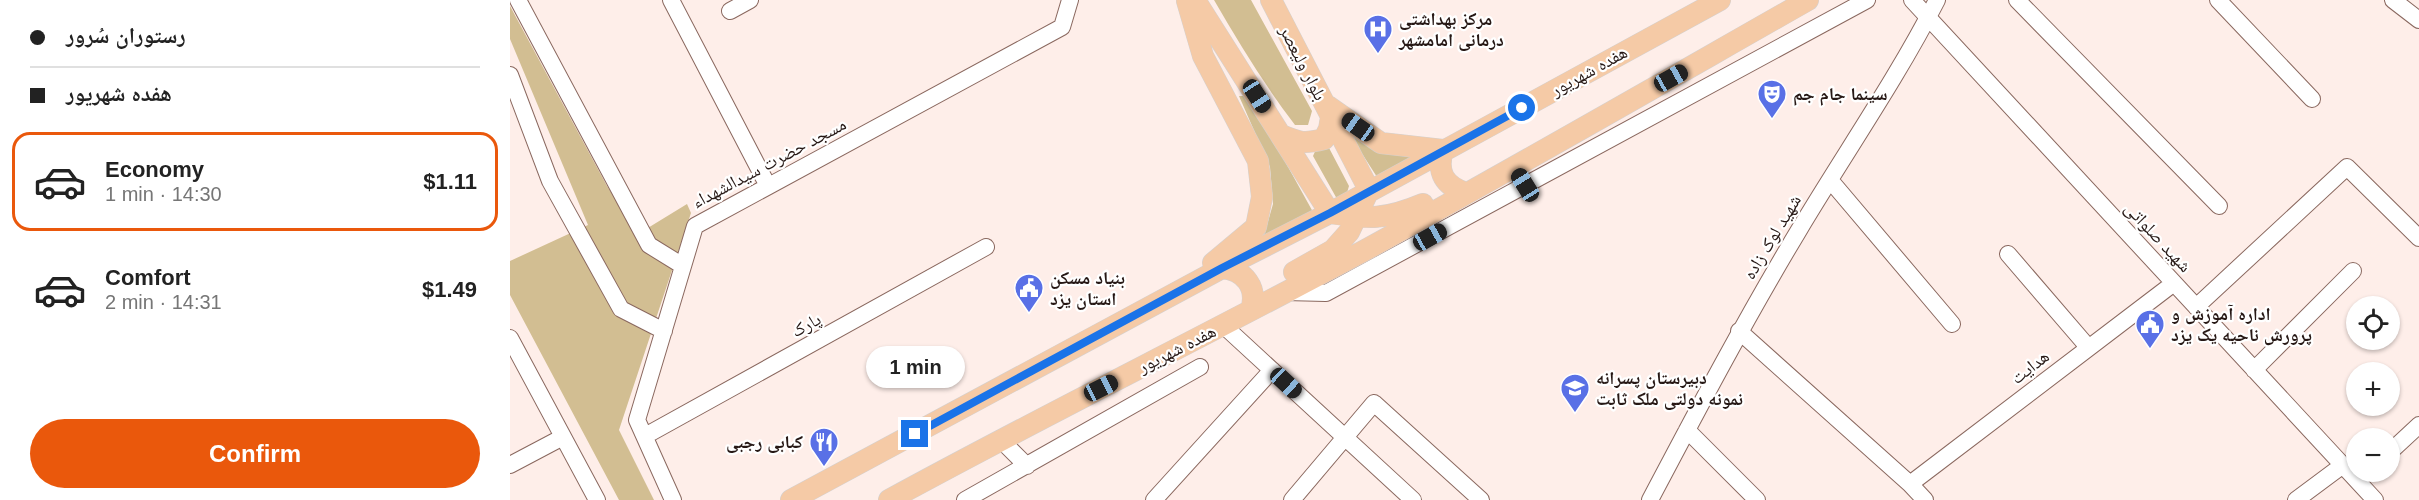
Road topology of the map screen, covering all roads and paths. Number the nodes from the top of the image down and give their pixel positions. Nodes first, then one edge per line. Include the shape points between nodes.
1 (518, 0) edge
2 (671, 0) edge
3 (750, 0) edge
4 (1070, 0) edge
5 (1187, 0) edge
6 (1195, 0) edge
7 (1271, 0) edge
8 (1720, 0) edge
9 (1808, 0) edge
10 (1867, 0) edge
11 (1912, 0) edge
12 (1937, 0) edge
13 (2017, 0) edge
14 (2217, 0) edge
15 (2393, 0) edge
16 (730, 11) dead end
17 (1927, 18) junction
18 (2419, 20) edge
19 (510, 75) edge
20 (2312, 99) dead end
21 (1326, 109) junction
22 (1281, 135) junction
23 (1443, 150) junction
24 (1514, 166) junction
25 (1830, 180) junction
26 (1525, 185) junction
27 (768, 186) junction
28 (1369, 190) junction
29 (1466, 193) junction
30 (2219, 206) dead end
31 (1330, 213) junction
32 (1357, 217) junction
33 (2419, 238) edge
34 (986, 247) dead end
35 (2008, 254) dead end
36 (683, 266) junction
37 (1222, 268) junction
38 (2353, 270) dead end
39 (2174, 283) junction
40 (1182, 291) junction
41 (1284, 292) junction
42 (2196, 308) junction
43 (1251, 310) junction
44 (1952, 324) dead end
45 (1223, 325) junction
46 (664, 331) junction
47 (1739, 331) junction
48 (510, 338) edge
49 (2088, 347) junction
50 (1200, 367) dead end
51 (1272, 370) junction
52 (2254, 370) junction
53 (2419, 425) edge
54 (1687, 430) junction
55 (645, 436) junction
56 (563, 437) junction
57 (1345, 437) junction
58 (1000, 440) junction
59 (2400, 443) edge
60 (510, 465) edge
61 (2343, 465) junction
62 (1027, 466) junction
63 (2346, 467) edge
64 (2366, 482) edge
65 (1910, 484) junction
66 (597, 500) edge
67 (673, 500) edge
68 (791, 500) edge
69 (889, 500) edge
70 (965, 500) edge
71 (1154, 500) edge
72 (1292, 500) edge
73 (1413, 500) edge
74 (1481, 500) edge
75 (1650, 500) edge
76 (1757, 500) edge
77 (1924, 500) edge
78 (2296, 500) edge
79 (2375, 500) edge

1 - 36 street via 650,245
2 - 27 street
3 - 16 street
4 - 27 street, مسجد حضرت سیدالشهداء via 1062,27
5 - 40 main road via 1203,56 1258,161 1262,197 1256,226
6 - 22 main road
7 - 21 main road, بلوار ولیعصر
8 - 23 main road, هفده شهریور
9 - 24 main road, هفده شهریور
10 - 26 street
11 - 17 street, شهید صلواتی
12 - 17 street, شهید لوک زاده
13 - 30 street
14 - 20 street
15 - 18 street
17 - 25 street, شهید لوک زاده
17 - 39 street, شهید صلواتی
19 - 46 street via 549,181 621,309
21 - 22 main road via 1329,129 1324,138 1307,143
21 - 23 main road via 1381,143
21 - 28 main road, بلوار ولیعصر
22 - 31 main road
23 - 28 main road, هفده شهریور
23 - 29 main road via 1440,172 1445,182
24 - 26 street
24 - 29 main road, هفده شهریور
25 - 44 street
25 - 47 street, شهید لوک زاده
26 - 41 street via 1326,293
27 - 36 street, مسجد حضرت سیدالشهداء via 694,226
28 - 31 main road, هفده شهریور
28 - 32 main road
29 - 32 main road via 1438,197 1399,214
29 - 41 main road, هفده شهریور
31 - 32 main road
31 - 37 main road, هفده شهریور
32 - 43 main road via 1333,250 1275,282
33 - 42 street via 2347,167
34 - 55 street, پارک
35 - 49 street
36 - 46 street, مسجد حضرت سیدالشهداء
37 - 40 main road, هفده شهریور
37 - 43 main road via 1239,272 1251,285
38 - 52 street
39 - 42 street, شهید صلواتی
39 - 49 street, هدایت
40 - 68 main road, هفده شهریور
41 - 43 main road, هفده شهریور
42 - 52 street, شهید صلواتی
43 - 45 main road, هفده شهریور
45 - 51 street
45 - 58 main road, هفده شهریور
46 - 55 street, مسجد حضرت سیدالشهداء via 638,420
47 - 54 street, شهید لوک زاده
47 - 65 street
48 - 56 street
49 - 65 street, هدایت
50 - 62 street
51 - 57 street
51 - 71 street
52 - 61 street, شهید صلواتی
53 - 59 street
54 - 75 street, شهید لوک زاده
54 - 76 street
55 - 67 street, مسجد حضرت سیدالشهداء
56 - 60 street
56 - 66 street
57 - 72 street
57 - 73 street
57 - 74 street via 1374,403
58 - 62 street
58 - 69 main road, هفده شهریور
61 - 63 street, شهید صلواتی
61 - 78 street
62 - 70 street
64 - 79 street, شهید صلواتی
65 - 77 street

